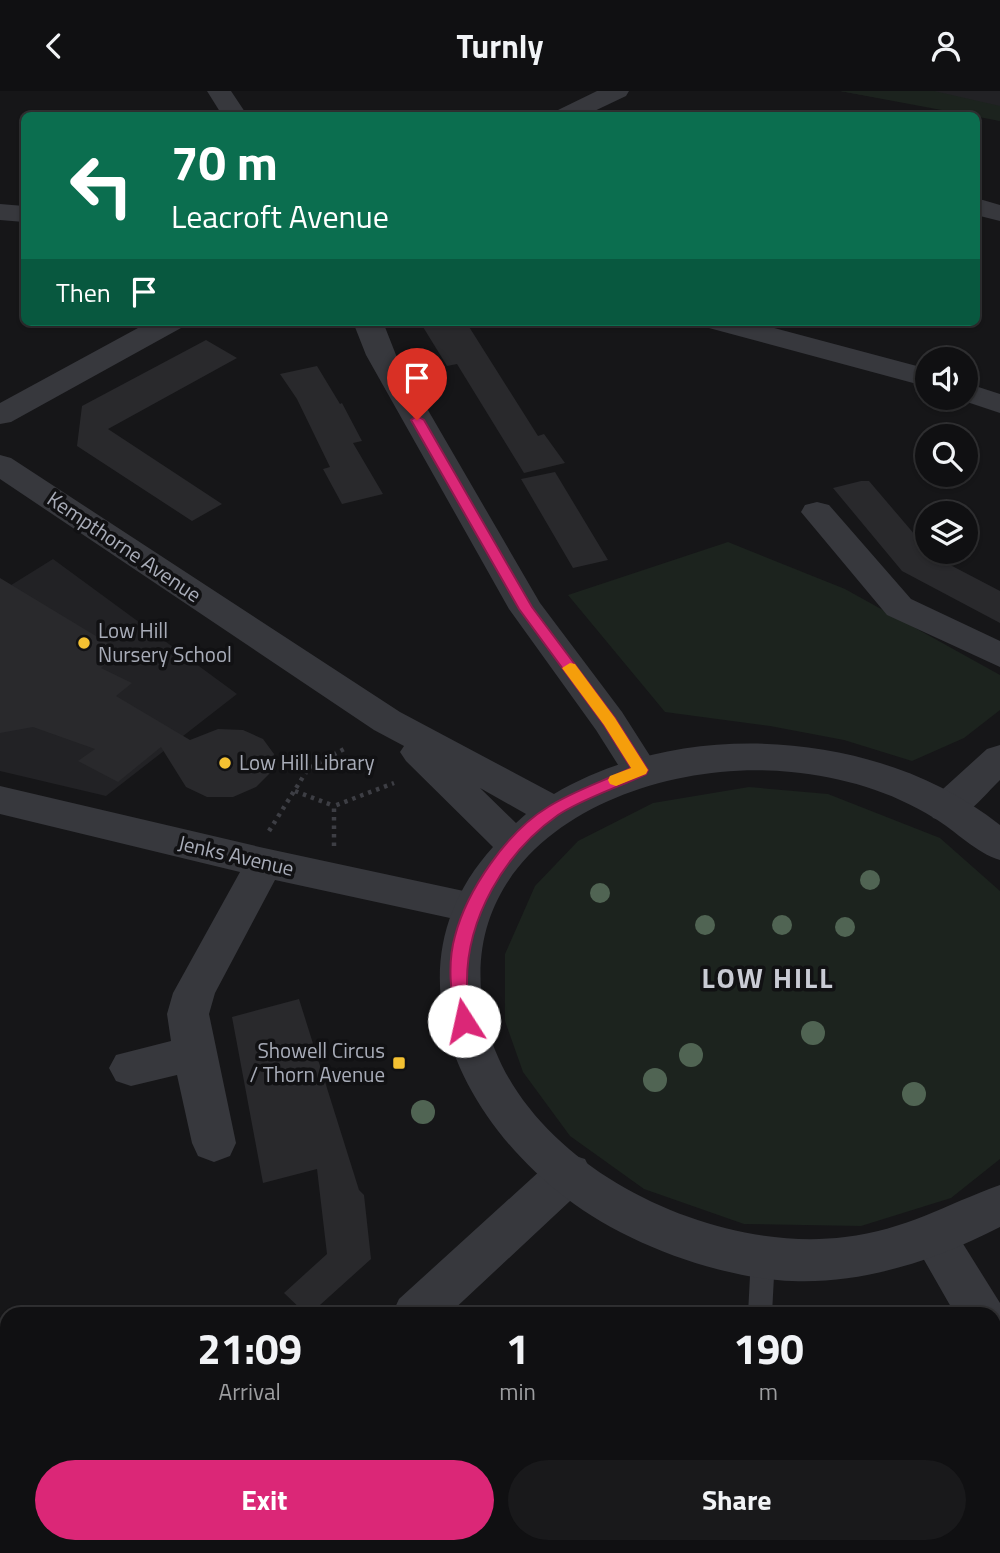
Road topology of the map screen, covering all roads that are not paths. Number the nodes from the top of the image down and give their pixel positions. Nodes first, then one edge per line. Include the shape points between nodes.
1 (219, 91) edge
2 (617, 91) edge
3 (232, 112) edge
4 (577, 112) edge
5 (980, 207) edge
6 (0, 212) edge
7 (1000, 213) edge
8 (21, 214) edge
9 (164, 326) edge
10 (355, 326) edge
11 (370, 326) edge
12 (734, 326) edge
13 (381, 355) junction
14 (915, 375) edge
15 (978, 396) edge
16 (1000, 404) edge
17 (0, 415) edge
18 (0, 465) edge
19 (817, 512) dead end
20 (1000, 655) edge
21 (387, 721) junction
22 (1000, 758) edge
23 (640, 770) junction
24 (0, 800) edge
25 (947, 808) junction
26 (553, 811) junction
27 (514, 845) junction
28 (1000, 846) edge
29 (266, 849) junction
30 (473, 908) junction
31 (194, 1053) junction
32 (131, 1069) dead end
33 (214, 1143) dead end
34 (569, 1173) junction
35 (1000, 1205) edge
36 (934, 1237) junction
37 (763, 1257) junction
38 (424, 1307) edge
39 (760, 1307) edge
40 (977, 1307) edge

1 - 3 street
2 - 4 street
5 - 7 street
6 - 8 street
9 - 17 street
10 - 13 street
11 - 13 street
12 - 14 street
13 - 23 street via 526,609 610,721
15 - 16 street
18 - 21 street, Kempthorne Avenue
19 - 20 street via 899,607
21 - 26 street, Kempthorne Avenue
21 - 27 street, Kempthorne Avenue
22 - 25 street
23 - 25 street via 740,756 783,756 872,774
23 - 26 street
24 - 29 street, Jenks Avenue
25 - 28 street
26 - 27 street
27 - 30 street
29 - 30 street, Jenks Avenue
29 - 31 street via 194,993 188,1014
30 - 34 street via 463,938 458,986 474,1059 520,1130
31 - 32 street
31 - 33 street
34 - 37 street via 621,1210 658,1229 714,1249
34 - 38 street
35 - 36 street
36 - 37 street via 875,1254 790,1261
36 - 40 street
37 - 39 lane

